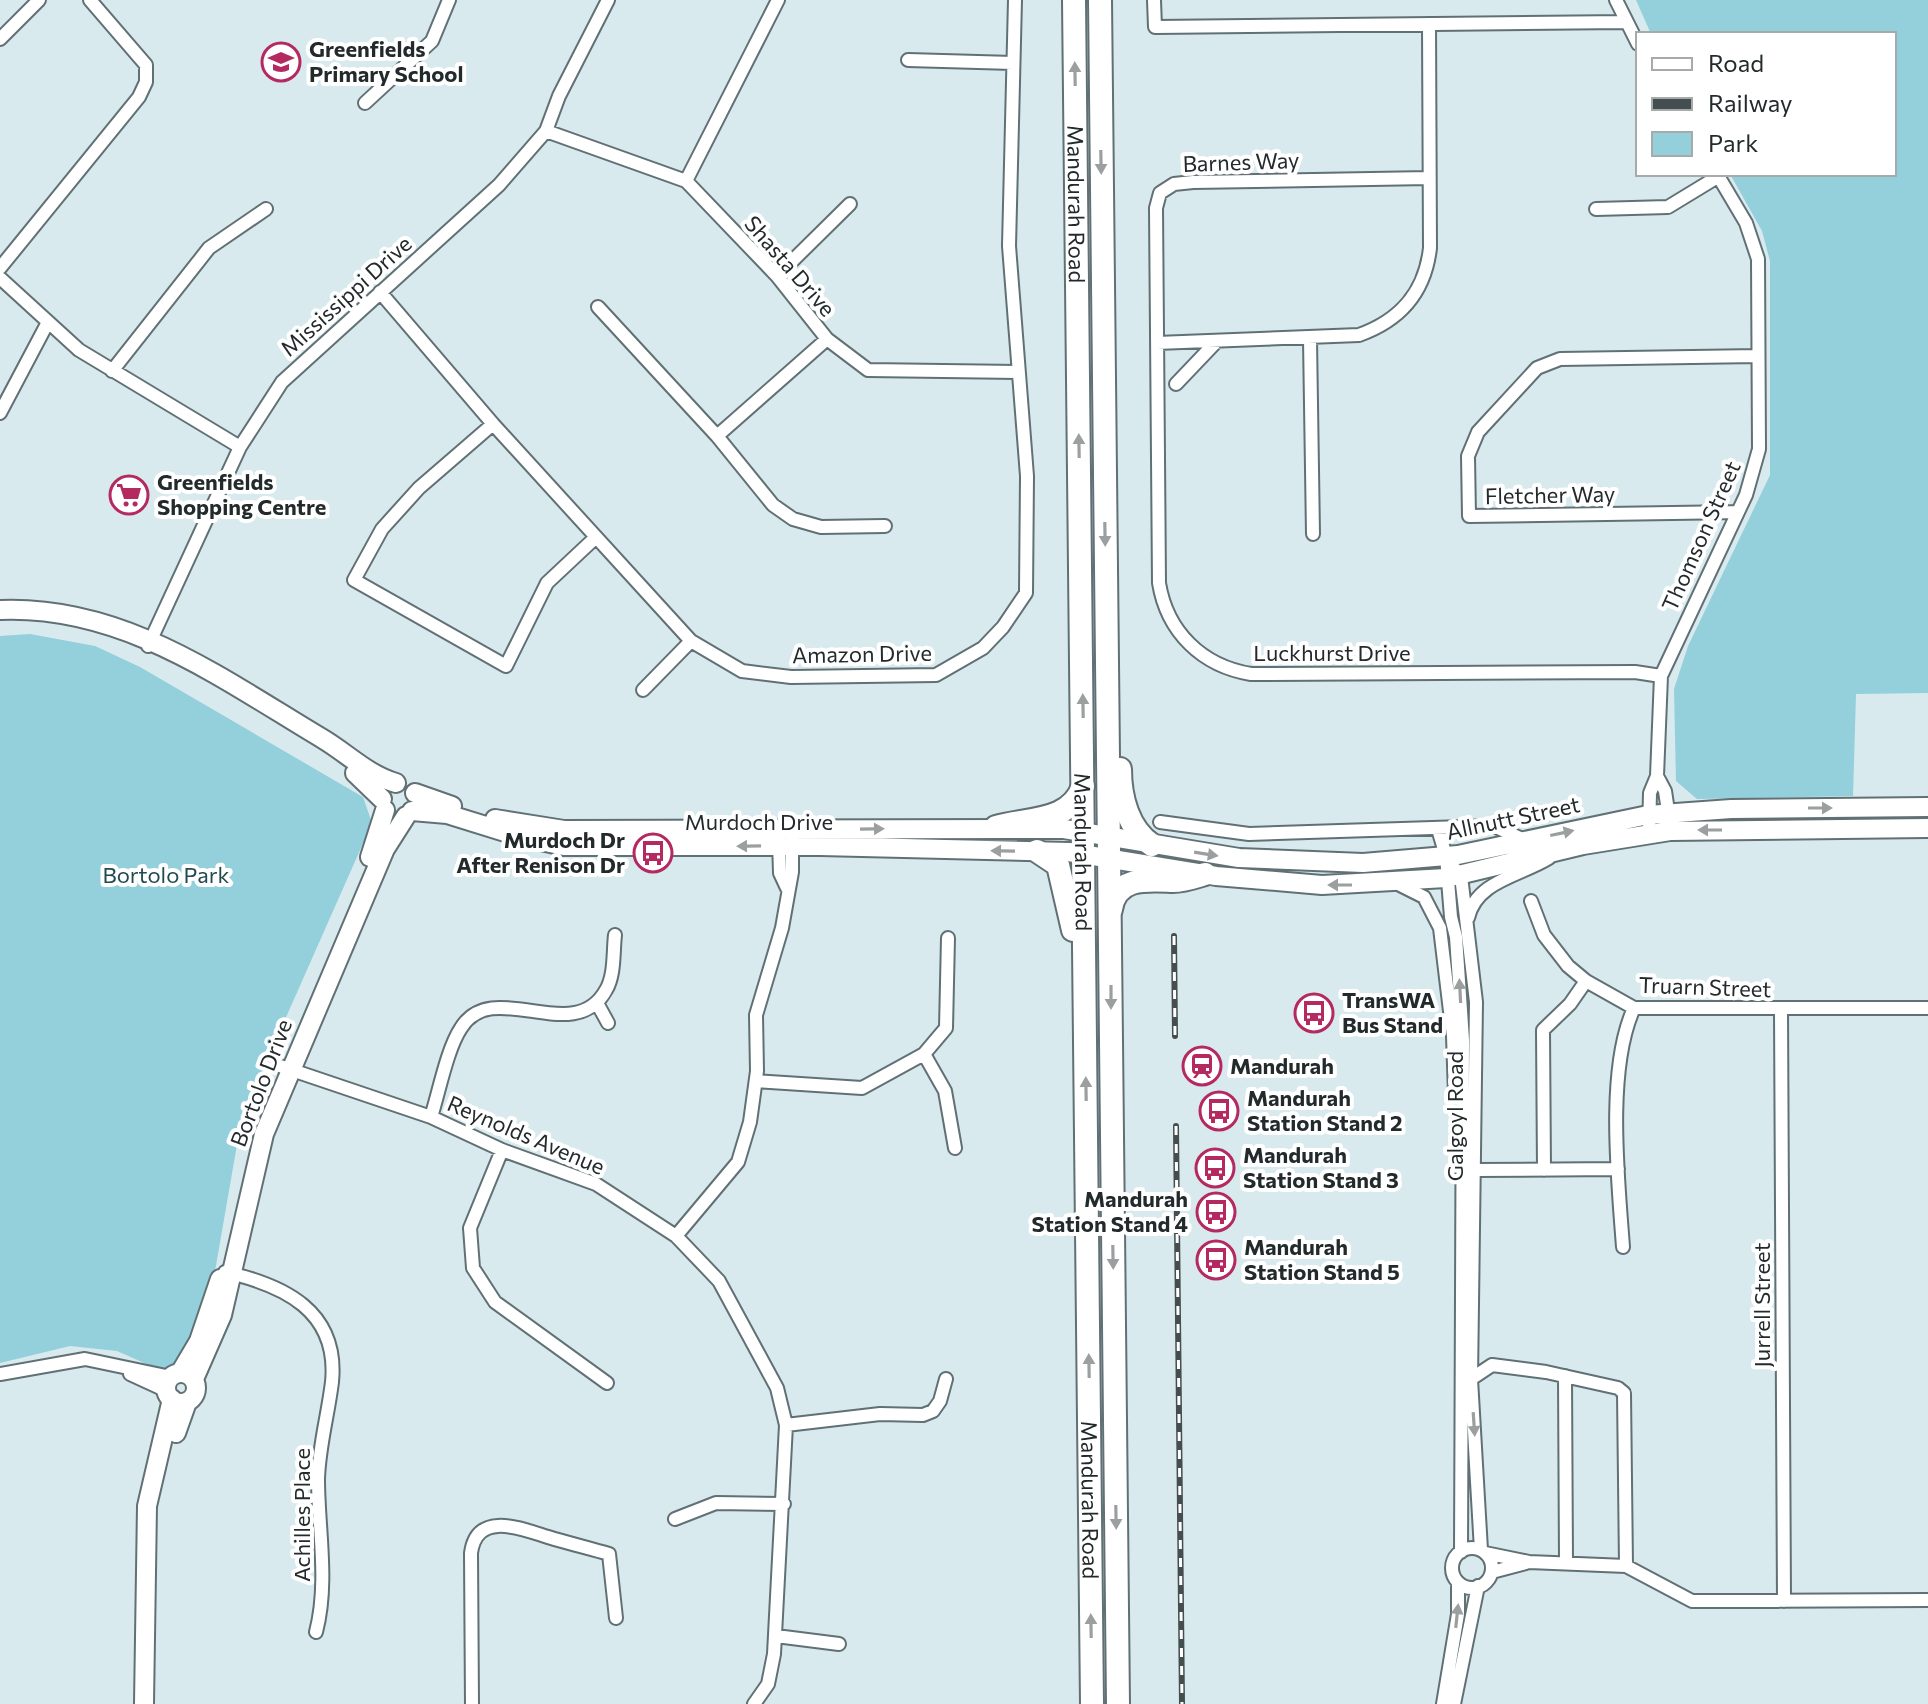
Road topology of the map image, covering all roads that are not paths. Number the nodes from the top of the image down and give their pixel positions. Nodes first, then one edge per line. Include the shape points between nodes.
1 (39, 0) edge
2 (90, 0) edge
3 (449, 0) edge
4 (608, 0) edge
5 (778, 0) edge
6 (1015, 0) edge
7 (1074, 0) edge
8 (1100, 0) edge
9 (1154, 0) edge
10 (1616, 0) edge
11 (1624, 22) junction
12 (1429, 24) junction
13 (0, 39) edge
14 (1636, 41) edge
15 (908, 60) dead end
16 (1013, 63) junction
17 (365, 103) dead end
18 (546, 131) junction
19 (1716, 176) edge
20 (1719, 176) edge
21 (1429, 178) junction
22 (686, 181) junction
23 (850, 204) dead end
24 (266, 209) dead end
25 (1596, 209) dead end
26 (0, 268) edge
27 (777, 276) junction
28 (0, 278) edge
29 (380, 292) junction
30 (598, 307) dead end
31 (47, 324) junction
32 (827, 339) junction
33 (1310, 339) junction
34 (1217, 341) junction
35 (1157, 343) junction
36 (1758, 356) junction
37 (112, 371) junction
38 (1018, 372) junction
39 (1176, 384) dead end
40 (0, 413) edge
41 (493, 424) junction
42 (717, 436) junction
43 (240, 447) junction
44 (1738, 512) junction
45 (885, 526) dead end
46 (1313, 534) dead end
47 (595, 538) junction
48 (0, 610) edge
49 (0, 622) edge
50 (691, 641) junction
51 (149, 644) junction
52 (1661, 676) junction
53 (1107, 677) junction
54 (643, 690) dead end
55 (1657, 776) junction
56 (396, 783) junction
57 (1083, 784) junction
58 (384, 805) junction
59 (411, 806) junction
60 (1928, 807) edge
61 (1160, 822) dead end
62 (1670, 822) junction
63 (1649, 824) junction
64 (996, 827) junction
65 (1928, 828) edge
66 (1438, 829) junction
67 (1083, 831) junction
68 (786, 838) junction
69 (1529, 840) junction
70 (1152, 845) junction
71 (1109, 847) junction
72 (1562, 850) junction
73 (1037, 851) junction
74 (1084, 855) junction
75 (1446, 856) junction
76 (1205, 874) junction
77 (1453, 877) junction
78 (1393, 883) junction
79 (1531, 901) dead end
80 (1110, 919) junction
81 (1467, 927) junction
82 (615, 935) dead end
83 (948, 938) dead end
84 (1586, 981) junction
85 (1086, 1001) junction
86 (597, 1003) junction
87 (1634, 1008) junction
88 (1928, 1008) edge
89 (1781, 1010) junction
90 (608, 1023) dead end
91 (924, 1054) junction
92 (285, 1067) junction
93 (756, 1081) junction
94 (431, 1117) junction
95 (1463, 1133) junction
96 (955, 1148) dead end
97 (502, 1150) junction
98 (1618, 1169) junction
99 (1475, 1170) junction
100 (1544, 1170) junction
101 (676, 1236) junction
102 (1623, 1247) dead end
103 (227, 1272) junction
104 (1472, 1351) junction
105 (1489, 1366) junction
106 (21, 1372) junction
107 (0, 1374) edge
108 (1565, 1376) junction
109 (946, 1379) dead end
110 (1471, 1379) junction
111 (0, 1383) edge
112 (607, 1383) dead end
113 (178, 1387) junction
114 (786, 1425) junction
115 (784, 1504) junction
116 (675, 1519) dead end
117 (1461, 1552) junction
118 (1483, 1552) junction
119 (1529, 1562) junction
120 (1566, 1562) junction
121 (1626, 1566) junction
122 (1492, 1572) junction
123 (1458, 1584) junction
124 (1478, 1586) junction
125 (1928, 1600) edge
126 (1784, 1601) junction
127 (616, 1618) dead end
128 (316, 1632) dead end
129 (776, 1636) junction
130 (839, 1644) dead end
131 (1452, 1695) edge
132 (144, 1704) edge
133 (155, 1704) edge
134 (472, 1704) edge
135 (754, 1704) edge
136 (1092, 1704) edge
137 (1118, 1704) edge
138 (1443, 1704) edge

1 - 13 street
2 - 26 street via 146,65 146,82
3 - 17 street via 432,41
4 - 18 street, Mississippi Drive
5 - 22 street
6 - 16 street, Amazon Drive
57 -> 7 highway, Mandurah Road
8 -> 53 highway, Mandurah Road
9 - 12 street via 1155,27
10 - 11 street
11 - 12 street
11 - 14 street
12 - 21 street
15 - 16 street
16 - 38 street, Amazon Drive via 1009,246
18 - 22 street, Shasta Drive
18 - 29 street, Mississippi Drive via 499,185
19 - 25 street via 1668,207
20 - 36 street, Thomson Street via 1746,223 1758,259
21 - 33 street via 1428,267 1410,303 1374,330
21 - 35 street, Barnes Way via 1174,184 1160,193 1156,208
22 - 27 street, Shasta Drive
23 - 27 street
24 - 37 street via 209,248
27 - 32 street, Shasta Drive
28 - 31 street
29 - 41 street, Amazon Drive
29 - 43 street, Mississippi Drive via 282,382
30 - 42 street
31 - 37 street
31 - 40 street
32 - 38 street, Shasta Drive via 868,370
32 - 42 street
33 - 34 street
33 - 46 street
34 - 35 street
34 - 39 street
35 - 52 street, Luckhurst Drive via 1162,597 1176,630 1208,659 1251,674
36 - 44 street, Thomson Street via 1759,449
36 - 44 street, Fletcher Way via 1560,359 1537,368 1478,432 1468,456 1469,516
37 - 43 street
38 - 50 street, Amazon Drive via 1027,476 1026,593 983,648 936,675 791,677 742,671
41 - 47 street, Amazon Drive
41 - 47 street via 382,529 354,580 506,666 547,583
42 - 45 street via 773,505 793,519 821,527
43 - 51 street, Mississippi Drive
44 - 52 street, Thomson Street
47 - 50 street, Amazon Drive
48 - 51 main road, Murdoch Drive via 94,619
49 - 51 main road, Murdoch Drive via 36,621
50 - 54 street
51 - 56 main road, Murdoch Drive via 343,751 373,775
51 - 58 main road, Murdoch Drive via 337,760
52 - 55 street, Thomson Street
53 - 70 highway via 1126,807 1135,829
53 - 71 highway, Mandurah Road
55 - 62 street, Thomson Street
55 - 63 street, Thomson Street
56 - 58 main road via 386,789
56 - 59 main road, Murdoch Drive via 407,785
57 - 64 highway via 1077,800 1065,810
57 - 67 highway, Mandurah Road
58 - 59 main road, Murdoch Drive via 394,816
58 - 92 main road, Bortolo Drive via 374,848
59 - 68 main road, Murdoch Drive via 564,830
59 - 92 main road, Bortolo Drive via 385,849
62 -> 60 main road, Allnutt Street
61 - 66 street via 1249,834
62 - 63 main road, Allnutt Street
65 -> 62 main road, Allnutt Street
69 -> 63 main road, Allnutt Street
63 - 72 main road, Allnutt Street
64 - 67 main road, Murdoch Drive
68 -> 64 main road, Murdoch Drive
66 - 69 street via 1500,827
66 - 75 street, Galgoyl Road
67 - 71 main road, Murdoch Drive
67 - 74 highway, Mandurah Road
73 -> 68 main road, Murdoch Drive
68 - 93 street via 792,872 756,1015
69 - 75 main road, Allnutt Street
70 - 71 main road, Allnutt Street
70 -> 75 main road, Allnutt Street via 1260,860 1397,862
71 - 74 main road, Murdoch Drive
71 - 76 main road, Allnutt Street
71 - 80 highway, Mandurah Road
72 - 77 main road, Allnutt Street
72 - 81 street via 1482,893 1471,907
73 - 74 main road, Murdoch Drive
73 - 85 highway via 1054,860 1060,872
74 - 85 highway, Mandurah Road
75 - 77 street, Galgoyl Road
78 -> 76 main road, Allnutt Street via 1322,885
76 - 80 highway via 1129,883 1114,897
77 - 78 main road, Allnutt Street
77 - 81 street, Galgoyl Road
95 -> 77 street, Galgoyl Road
78 - 95 street via 1420,892 1440,928
79 - 84 street, Truarn Street via 1554,952
80 -> 137 highway, Mandurah Road
81 - 99 street, Galgoyl Road via 1475,978
82 - 86 street via 607,989
83 - 91 street via 946,1028
84 - 87 street, Truarn Street
84 - 100 street via 1543,1030
136 -> 85 highway, Mandurah Road
86 - 90 street
86 - 94 street via 558,1016 497,1007 481,1012 461,1027
87 - 89 street, Truarn Street
87 - 98 street via 1620,1052
88 - 89 street, Truarn Street
89 - 126 street, Jurrell Street
91 - 93 street via 862,1088
91 - 96 street via 945,1091
92 - 94 street, Reynolds Avenue
92 - 103 main road, Bortolo Drive via 249,1145
93 - 101 street via 738,1162
94 - 97 street, Reynolds Avenue
95 - 117 street, Galgoyl Road
97 - 101 street, Reynolds Avenue via 596,1184
97 - 112 street via 470,1228 473,1268 495,1302
98 - 100 street
98 - 102 street
99 - 100 street
99 - 104 street, Galgoyl Road
101 - 114 street, Reynolds Avenue via 719,1281 777,1388
103 - 113 main road, Bortolo Drive
103 - 128 street, Achilles Place via 269,1283 297,1299 319,1323 331,1349 332,1382 319,1464 321,1603
104 - 105 street
104 - 110 street, Galgoyl Road
105 - 108 street
105 - 110 street
106 - 107 street
106 - 111 street
106 - 113 street via 85,1359
108 - 120 street
108 - 121 street via 1624,1393
109 - 114 street via 940,1401 923,1415 880,1414
110 -> 118 street, Galgoyl Road
113 - 132 main road, Bortolo Drive via 147,1506
113 - 133 main road, Bortolo Drive via 158,1512
114 - 115 street, Reynolds Avenue
115 - 116 street via 716,1503
115 - 129 street, Reynolds Avenue
117 - 118 street
117 - 123 street via 1453,1565
118 - 119 street
118 - 122 street
119 - 120 street
119 - 122 street
120 - 121 street
121 - 126 street via 1692,1601
122 - 124 street
123 - 124 street
131 -> 123 street
124 - 131 street
125 - 126 street
127 - 134 street via 609,1554 521,1527 482,1531 471,1553
129 - 130 street
129 - 135 street, Reynolds Avenue via 768,1684
131 - 138 street

